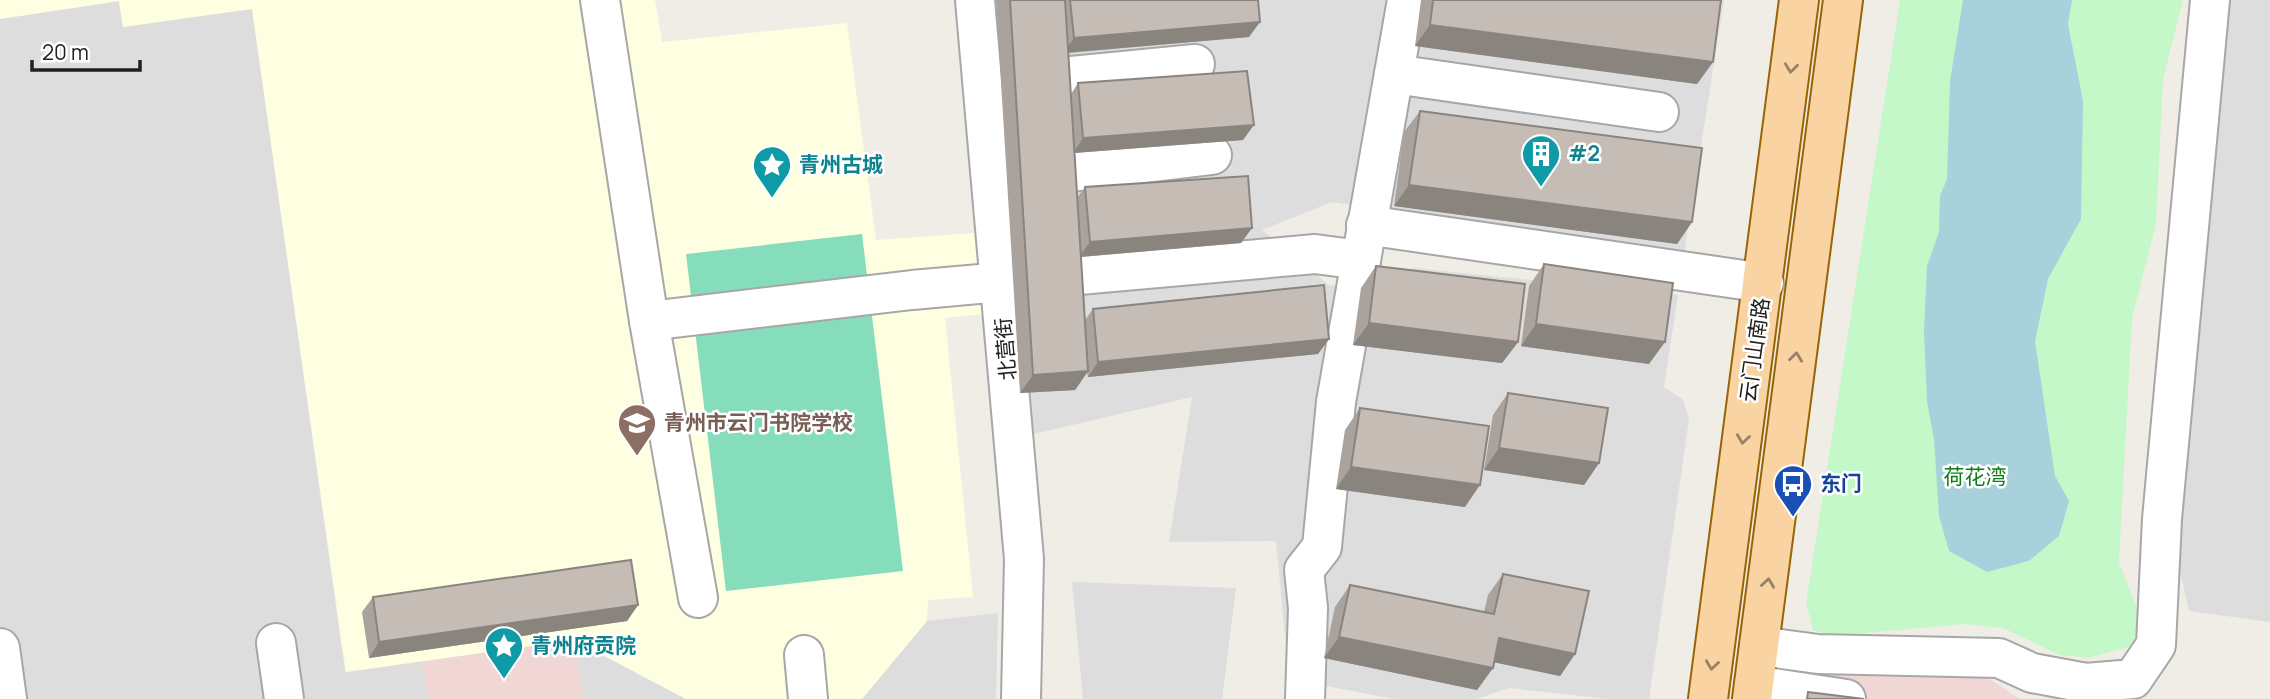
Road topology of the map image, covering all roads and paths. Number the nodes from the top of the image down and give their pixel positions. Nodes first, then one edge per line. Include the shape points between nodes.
1 (600, 0) edge
2 (975, 0) edge
3 (1407, 0) edge
4 (1800, 0) edge
5 (1843, 0) edge
6 (2210, 0) edge
7 (1195, 64) dead end
8 (1394, 74) junction
9 (982, 84) junction
10 (1659, 112) dead end
11 (1212, 155) dead end
12 (991, 182) junction
13 (1363, 243) junction
14 (1000, 282) junction
15 (1764, 283) junction
16 (649, 321) junction
17 (698, 598) dead end
18 (276, 643) dead end
19 (1759, 646) junction
20 (0, 648) edge
21 (804, 654) dead end
22 (1753, 692) edge
23 (7, 699) edge
24 (284, 699) edge
25 (808, 699) edge
26 (1021, 699) edge
27 (1305, 699) edge
28 (1708, 699) edge
29 (1846, 699) edge

1 - 16 street
2 - 9 street, 北营街
3 - 8 street
4 -> 15 main road, 云门山南路
19 -> 5 main road, 云门山南路
6 - 19 street via 2162,519 2156,645 2133,679 2086,683 2032,673 1999,658 1831,655
7 - 9 street
8 - 10 street
8 - 13 street
9 - 12 street, 北营街
11 - 12 street
12 - 14 street, 北营街
13 - 14 street via 1315,254
13 - 15 street
13 - 27 street via 1336,402 1322,547 1304,570 1308,608
14 - 16 street
14 - 26 street, 北营街 via 1024,559
15 -> 28 main road, 云门山南路
16 - 17 street
18 - 24 street
19 - 22 main road, 云门山南路
20 - 23 street
21 - 25 street
22 - 29 street

